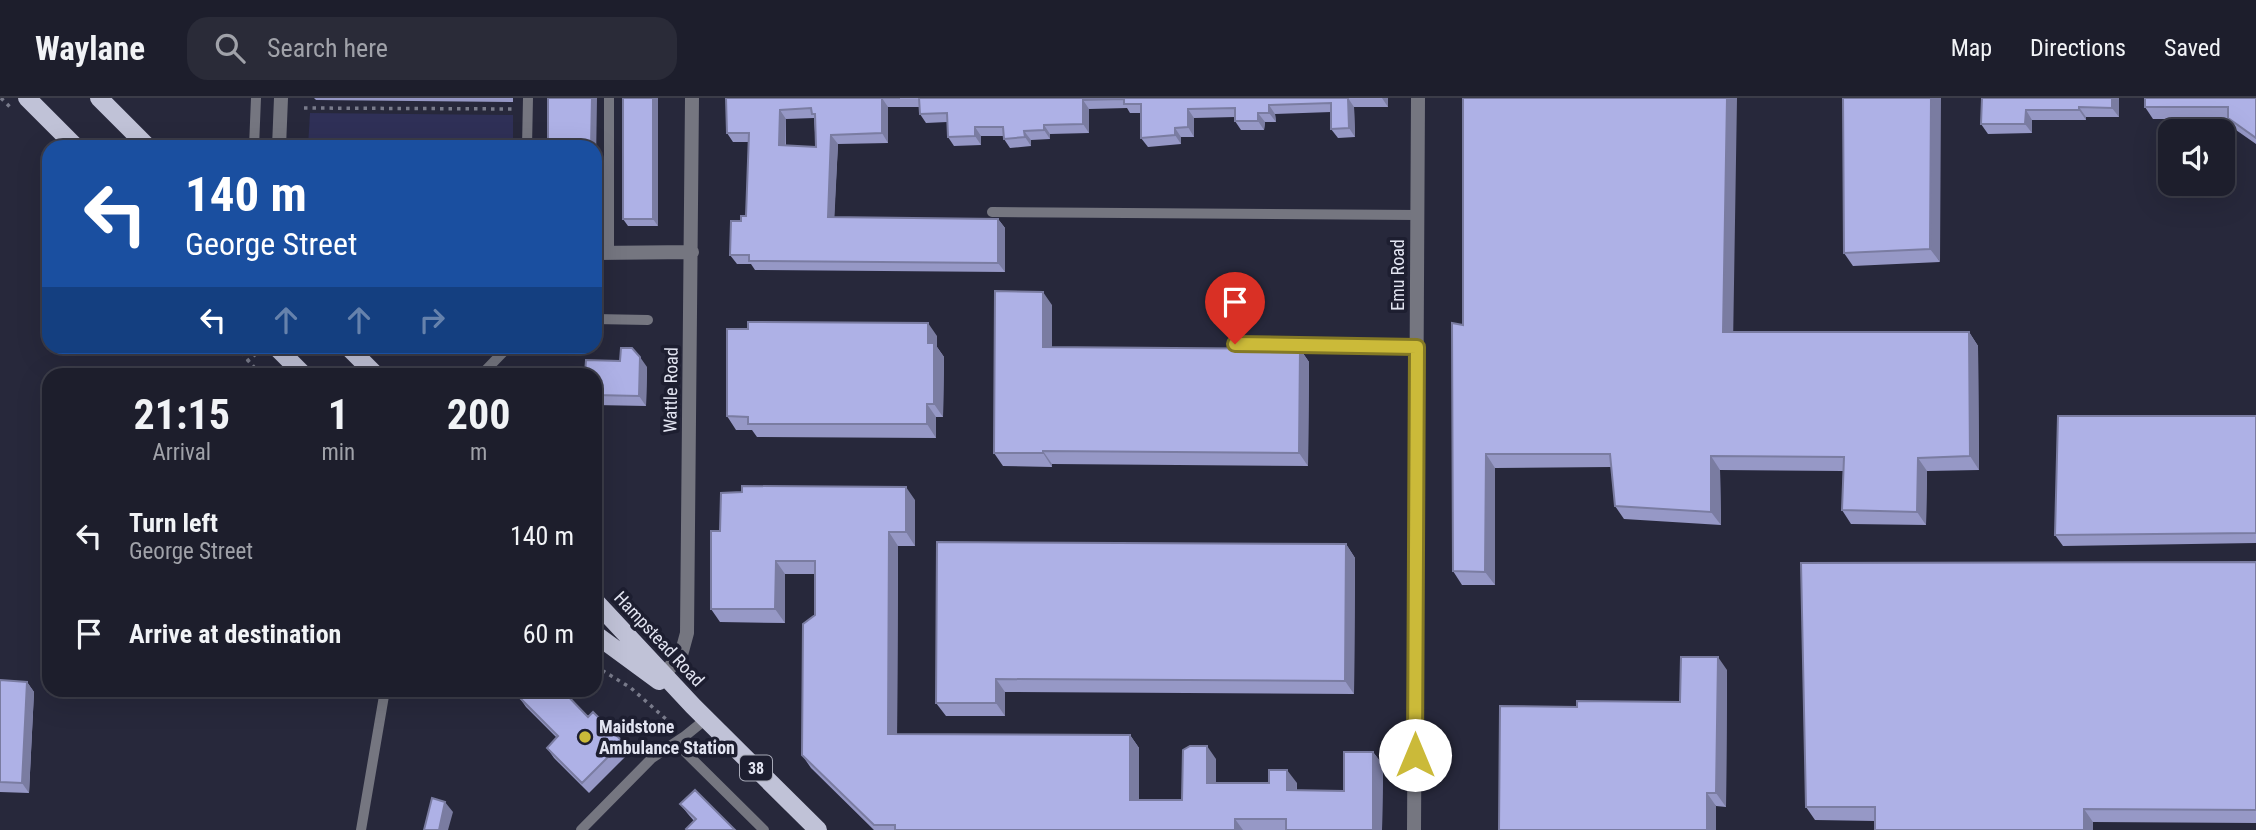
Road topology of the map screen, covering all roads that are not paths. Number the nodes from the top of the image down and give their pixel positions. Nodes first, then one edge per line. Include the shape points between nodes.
1 (27, 98) edge
2 (99, 98) edge
3 (256, 98) edge
4 (281, 98) edge
5 (609, 98) edge
6 (692, 98) edge
7 (1418, 98) edge
8 (528, 104) edge
9 (69, 140) edge
10 (141, 140) edge
11 (254, 140) edge
12 (279, 140) edge
13 (527, 140) edge
14 (992, 212) dead end
15 (1418, 215) junction
16 (602, 253) edge
17 (692, 253) junction
18 (602, 319) edge
19 (648, 320) dead end
20 (1235, 344) dead end
21 (1417, 347) junction
22 (273, 354) edge
23 (355, 354) edge
24 (501, 354) edge
25 (294, 368) edge
26 (368, 368) edge
27 (488, 368) edge
28 (602, 608) edge
29 (602, 639) edge
30 (664, 674) junction
31 (384, 697) edge
32 (693, 706) junction
33 (706, 719) junction
34 (681, 740) junction
35 (361, 830) edge
36 (581, 830) edge
37 (764, 830) edge
38 (818, 830) edge
39 (1414, 830) edge

1 - 9 main road
2 - 10 main road
3 - 11 lane
4 - 12 street
5 - 16 lane
6 - 17 street, Wattle Road
7 - 15 street, Emu Road
8 - 13 lane
14 - 15 lane
15 - 21 street, Emu Road
16 - 17 street
17 - 30 street, Wattle Road via 687,634 681,655
18 - 19 lane
20 - 21 street
21 - 39 street, Emu Road
22 - 25 main road
23 - 26 main road
24 - 27 lane
28 - 30 main road, Hampstead Road / 38
29 - 32 main road, Hampstead Road / 38
30 - 32 main road, Hampstead Road / 38
31 - 35 lane
32 - 33 main road, Hampstead Road / 38
33 - 34 lane
33 - 38 main road, Hampstead Road / 38
34 - 36 lane via 652,758
34 - 37 lane

